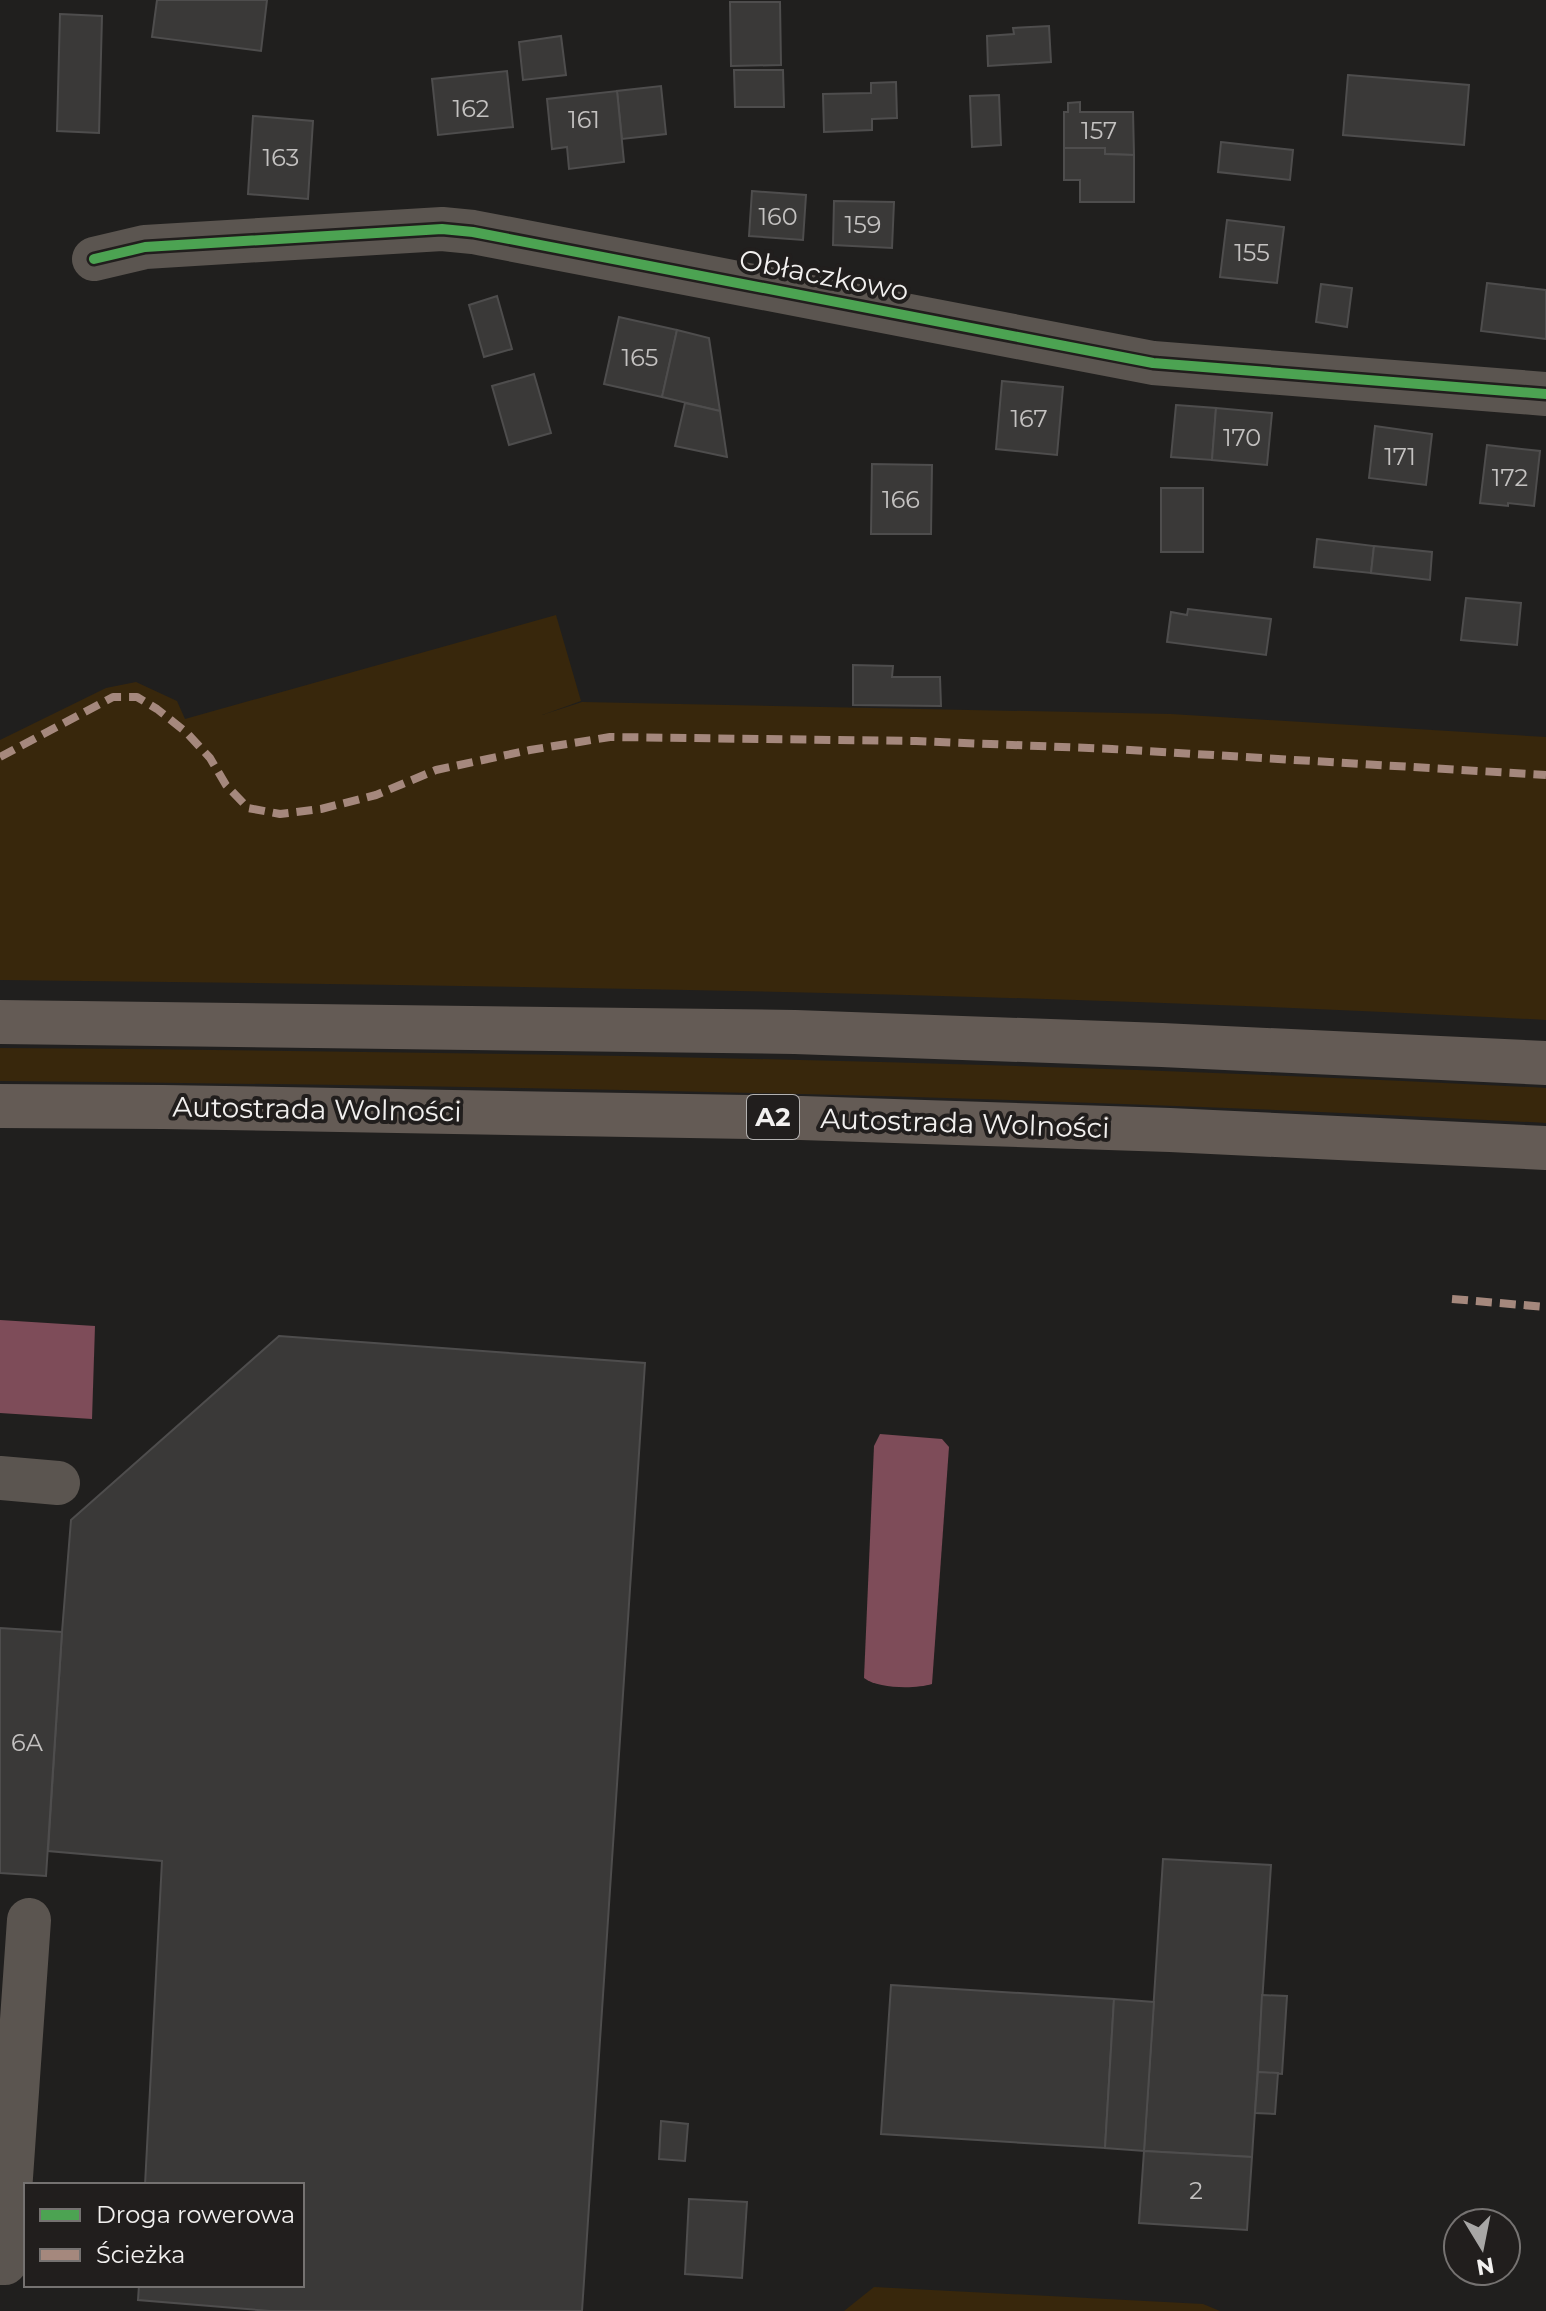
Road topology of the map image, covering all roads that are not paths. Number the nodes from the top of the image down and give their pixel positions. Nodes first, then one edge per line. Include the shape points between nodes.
1 (94, 259) dead end
2 (1546, 394) edge
3 (0, 1022) edge
4 (1546, 1063) edge
5 (0, 1106) edge
6 (1546, 1148) edge
7 (0, 1478) edge
8 (58, 1483) dead end
9 (29, 1920) dead end
10 (0, 2263) edge

1 - 2 street, Obłaczkowo via 145,247 442,229 1153,363
3 - 4 highway via 811,1033
5 - 6 highway, Autostrada Wolności / A2 via 801,1118
7 - 8 street
9 - 10 street via 5,2263

